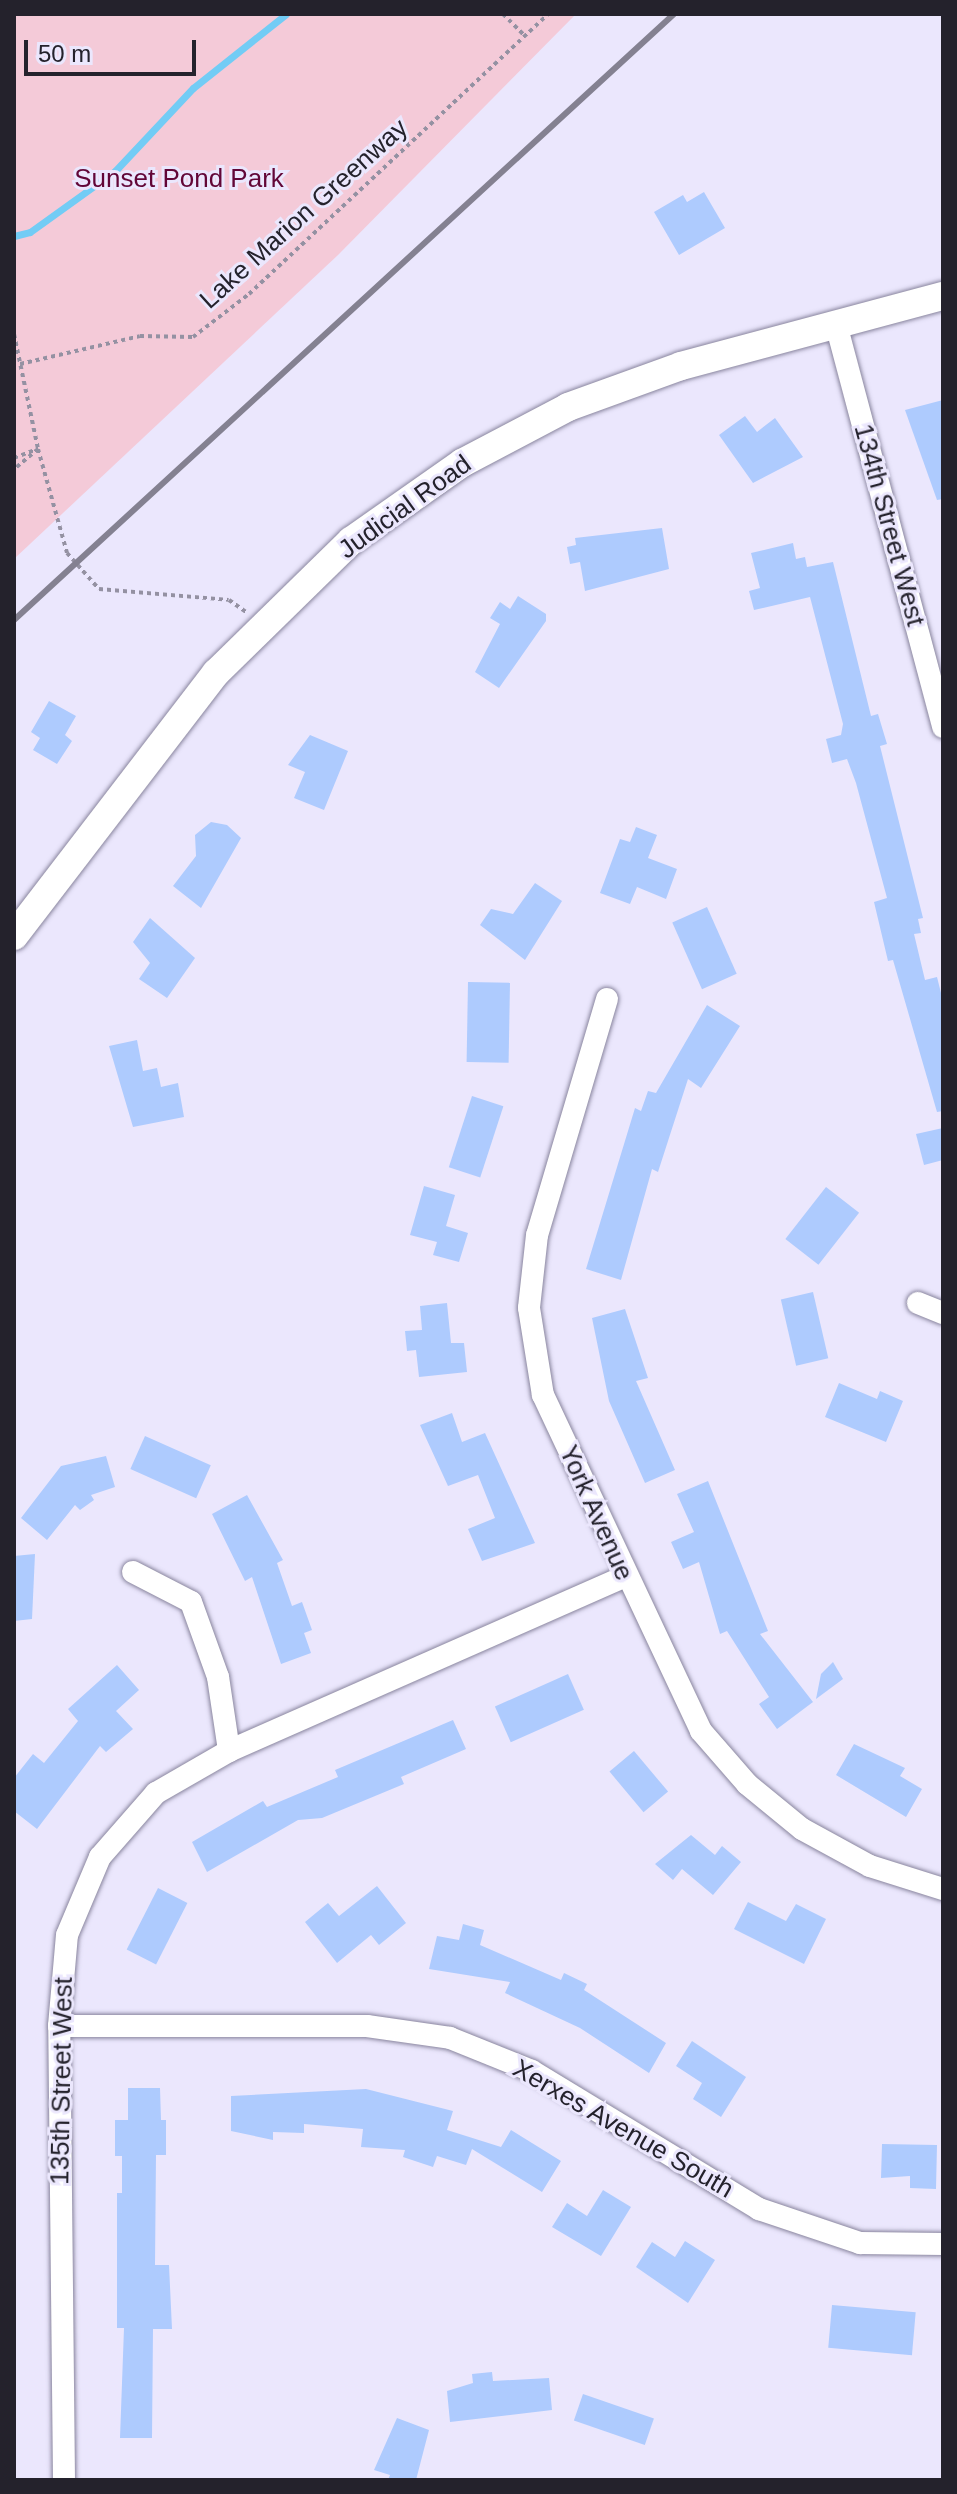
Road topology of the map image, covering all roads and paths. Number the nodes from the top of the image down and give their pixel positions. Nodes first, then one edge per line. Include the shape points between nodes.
1 (503, 14) edge
2 (548, 14) edge
3 (524, 35) junction
4 (943, 296) edge
5 (836, 324) junction
6 (14, 334) edge
7 (20, 364) junction
8 (38, 449) junction
9 (14, 458) edge
10 (14, 469) edge
11 (265, 625) junction
12 (943, 726) edge
13 (14, 936) edge
14 (607, 999) dead end
15 (918, 1303) dead end
16 (943, 1313) edge
17 (133, 1572) dead end
18 (624, 1577) junction
19 (229, 1751) junction
20 (943, 1889) edge
21 (59, 2026) junction
22 (943, 2244) edge
23 (64, 2480) edge

1 - 3 path
2 - 3 path, Lake Marion Greenway
3 - 7 path, Lake Marion Greenway via 260,284 193,337 127,338
4 - 5 street, Judicial Road
5 - 11 street, Judicial Road via 681,366 583,402 462,463 351,541
5 - 12 street, 134th Street West
6 - 7 path
7 - 8 path
8 - 9 path
8 - 10 path
8 - 11 path via 67,553 99,589 229,600
11 - 13 street, Judicial Road via 216,673
14 - 18 street, York Avenue via 537,1235 529,1308 543,1395
15 - 16 street
17 - 19 street via 191,1602 218,1677
18 - 19 street, 135th Street West
18 - 20 street, York Avenue via 701,1731 747,1784 802,1829 870,1866
19 - 21 street, 135th Street West via 156,1793 100,1857 67,1935
21 - 22 street, Xerxes Avenue South via 367,2026 450,2038 532,2071 759,2209 860,2243
21 - 23 street, 135th Street West

